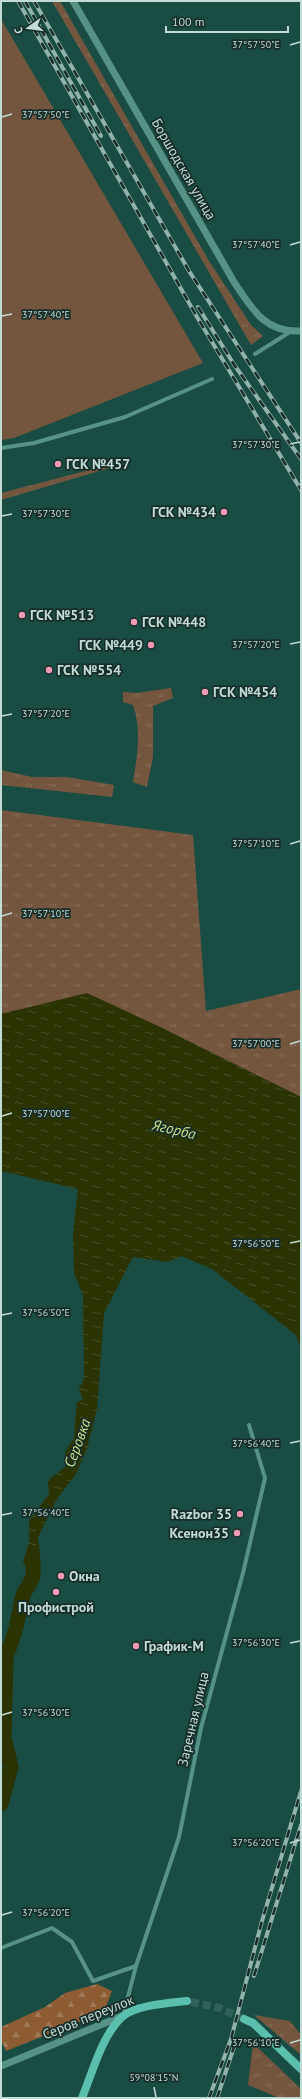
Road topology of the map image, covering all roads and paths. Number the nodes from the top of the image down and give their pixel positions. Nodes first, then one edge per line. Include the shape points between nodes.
1 (73, 1) edge
2 (290, 331) junction
3 (301, 331) edge
4 (255, 354) dead end
5 (212, 379) dead end
6 (1, 448) edge
7 (249, 1425) dead end
8 (1, 1948) edge
9 (136, 1966) junction
10 (187, 2002) tunnel mouth
11 (122, 2016) junction
12 (244, 2019) tunnel mouth
13 (1, 2066) edge
14 (301, 2069) edge
15 (82, 2098) edge

1 - 2 street, Боршодская улица via 234,282 250,306 266,322 277,329
2 - 3 street, Боршодская улица
2 - 4 street
5 - 6 street via 125,417 34,443
7 - 9 street, Заречная улица via 265,1478 201,1728 178,1837
8 - 9 street via 52,1928 72,1942 93,1981
9 - 11 street, Заречная улица
10 - 11 main road, Серов переулок via 156,2004
11 - 13 street, Серов переулок
11 - 15 main road via 105,2043
12 - 14 main road via 253,2023

